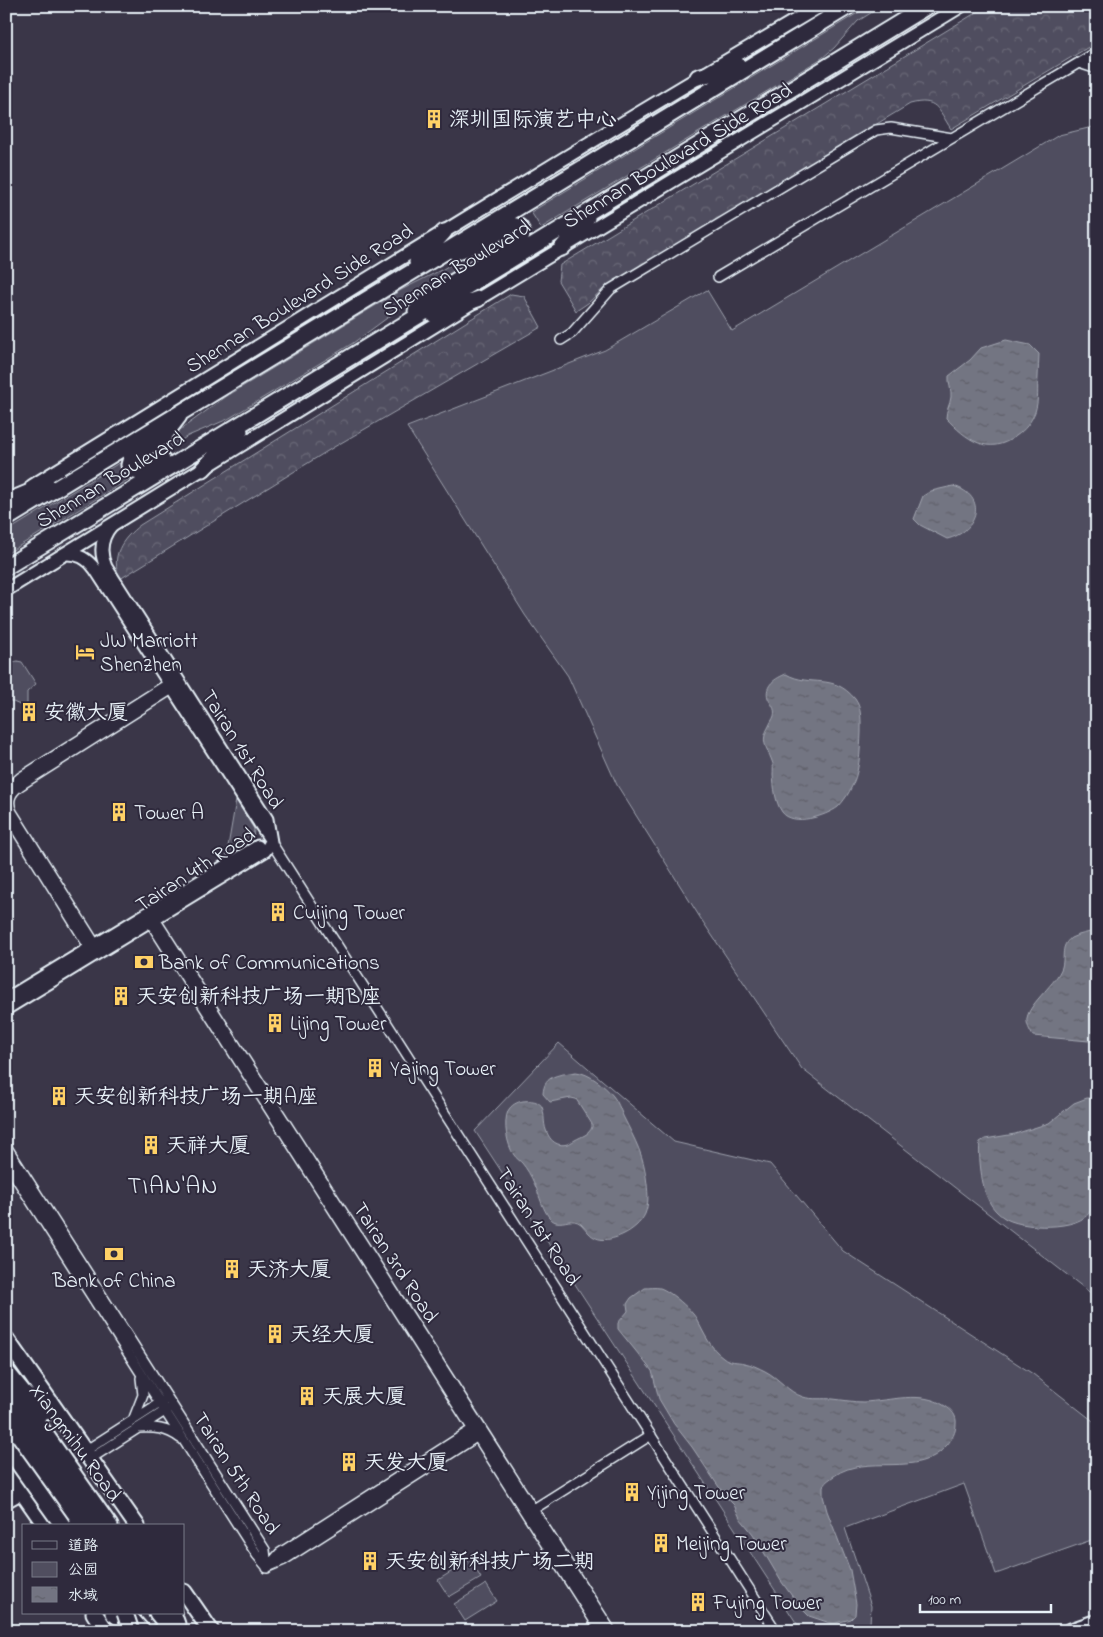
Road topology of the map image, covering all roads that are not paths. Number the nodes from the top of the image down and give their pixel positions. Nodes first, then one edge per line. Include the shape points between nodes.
1 (820, 6) edge
2 (849, 6) edge
3 (927, 6) edge
4 (961, 6) edge
5 (1097, 52) edge
6 (758, 62) junction
7 (1079, 63) junction
8 (1097, 69) edge
9 (698, 78) junction
10 (952, 138) junction
11 (596, 208) junction
12 (444, 232) junction
13 (562, 248) junction
14 (428, 261) junction
15 (406, 275) junction
16 (718, 277) dead end
17 (478, 299) junction
18 (406, 324) junction
19 (561, 340) dead end
20 (187, 408) junction
21 (255, 415) junction
22 (219, 437) junction
23 (93, 466) junction
24 (203, 468) junction
25 (6, 502) edge
26 (6, 518) edge
27 (114, 524) junction
28 (64, 554) junction
29 (6, 567) edge
30 (6, 590) edge
31 (174, 684) junction
32 (6, 790) edge
33 (6, 813) edge
34 (271, 842) junction
35 (150, 917) junction
36 (95, 950) junction
37 (6, 999) edge
38 (6, 1009) edge
39 (6, 1146) edge
40 (6, 1162) edge
41 (6, 1339) edge
42 (6, 1355) edge
43 (138, 1368) junction
44 (6, 1370) edge
45 (6, 1383) edge
46 (6, 1397) edge
47 (166, 1404) junction
48 (46, 1412) junction
49 (6, 1422) edge
50 (136, 1424) junction
51 (478, 1430) junction
52 (651, 1435) junction
53 (183, 1440) junction
54 (6, 1446) edge
55 (88, 1455) junction
56 (6, 1469) edge
57 (6, 1483) edge
58 (11, 1499) edge
59 (530, 1511) junction
60 (33, 1524) edge
61 (45, 1524) edge
62 (62, 1524) edge
63 (77, 1524) edge
64 (104, 1524) edge
65 (124, 1524) edge
66 (136, 1524) edge
67 (268, 1568) junction
68 (185, 1593) edge
69 (95, 1614) edge
70 (114, 1614) edge
71 (126, 1614) edge
72 (127, 1614) edge
73 (159, 1614) edge
74 (174, 1622) edge
75 (1097, 1622) edge
76 (1097, 1630) edge
77 (106, 1631) edge
78 (131, 1631) edge
79 (136, 1631) edge
80 (142, 1631) edge
81 (211, 1631) edge
82 (601, 1631) edge
83 (612, 1631) edge
84 (776, 1631) edge
85 (1071, 1631) edge
86 (1091, 1631) edge

1 - 9 main road, Shennan Boulevard Side Road
2 - 6 main road, Shennan Boulevard
3 - 11 main road, Shennan Boulevard
4 - 13 main road, Shennan Boulevard Side Road
5 - 7 street
6 - 9 main road
6 - 14 main road, Shennan Boulevard
7 - 8 street
7 - 10 street
9 - 12 main road, Shennan Boulevard Side Road
10 - 16 street
10 - 19 street via 891,128 876,130 611,289 572,333
11 - 13 main road
11 - 18 main road, Shennan Boulevard
12 - 15 main road
12 - 25 main road, Shennan Boulevard Side Road
13 - 17 main road, Shennan Boulevard Side Road
14 - 15 main road, Shennan Boulevard
14 - 18 main road via 476,245 512,225 519,226 522,231 518,241 431,296
15 - 20 main road, Shennan Boulevard
17 - 18 main road
17 - 24 main road, Shennan Boulevard Side Road
18 - 21 main road, Shennan Boulevard
20 - 22 main road via 163,437 131,458 129,465 132,470 142,472 180,450
20 - 23 main road, Shennan Boulevard
21 - 22 main road, Shennan Boulevard
21 - 24 main road
22 - 29 main road, Shennan Boulevard
23 - 25 main road
23 - 26 main road, Shennan Boulevard
24 - 27 main road, Shennan Boulevard Side Road
27 - 28 main road, Shennan Boulevard Side Road
27 - 31 street, Tairan 1st Road via 102,543 103,562
28 - 30 main road, Shennan Boulevard Side Road
28 - 31 street, Tairan 1st Road via 77,555 91,565
31 - 32 street via 21,777
31 - 34 street, Tairan 1st Road via 267,819
31 - 36 street via 24,783 10,797 12,812
33 - 36 street
34 - 35 street, Tairan 4th Road via 261,844
34 - 52 street, Tairan 1st Road
35 - 36 street, Tairan 4th Road
35 - 51 street, Tairan 3rd Road
36 - 37 street, Tairan 4th Road
36 - 38 street, Tairan 4th Road
39 - 47 street, Tairan 5th Road
40 - 43 street, Tairan 5th Road
41 - 55 main road
42 - 48 main road
43 - 47 street, Tairan 5th Road
43 - 50 street via 143,1395
44 - 48 main road via 23,1392
45 - 64 main road, Xiangmihu Road via 24,1404
46 - 64 main road
47 - 50 street
47 - 53 street, Tairan 5th Road
47 - 67 street, Tairan 5th Road via 265,1550
48 - 65 main road
49 - 63 main road
50 - 53 street via 159,1428
50 - 55 street
51 - 59 street, Tairan 3rd Road
51 - 67 street
52 - 59 street
52 - 84 street, Tairan 1st Road
53 - 67 street, Tairan 5th Road
54 - 62 main road, bridge
55 - 66 main road
56 - 61 main road
57 - 58 main road
58 - 60 main road
59 - 82 street, Tairan 3rd Road
59 - 83 street, Tairan 3rd Road
68 - 81 main road
69 - 77 main road
70 - 79 main road
71 - 78 main road, bridge
72 - 80 main road
73 - 74 main road
75 - 85 main road
76 - 86 main road

